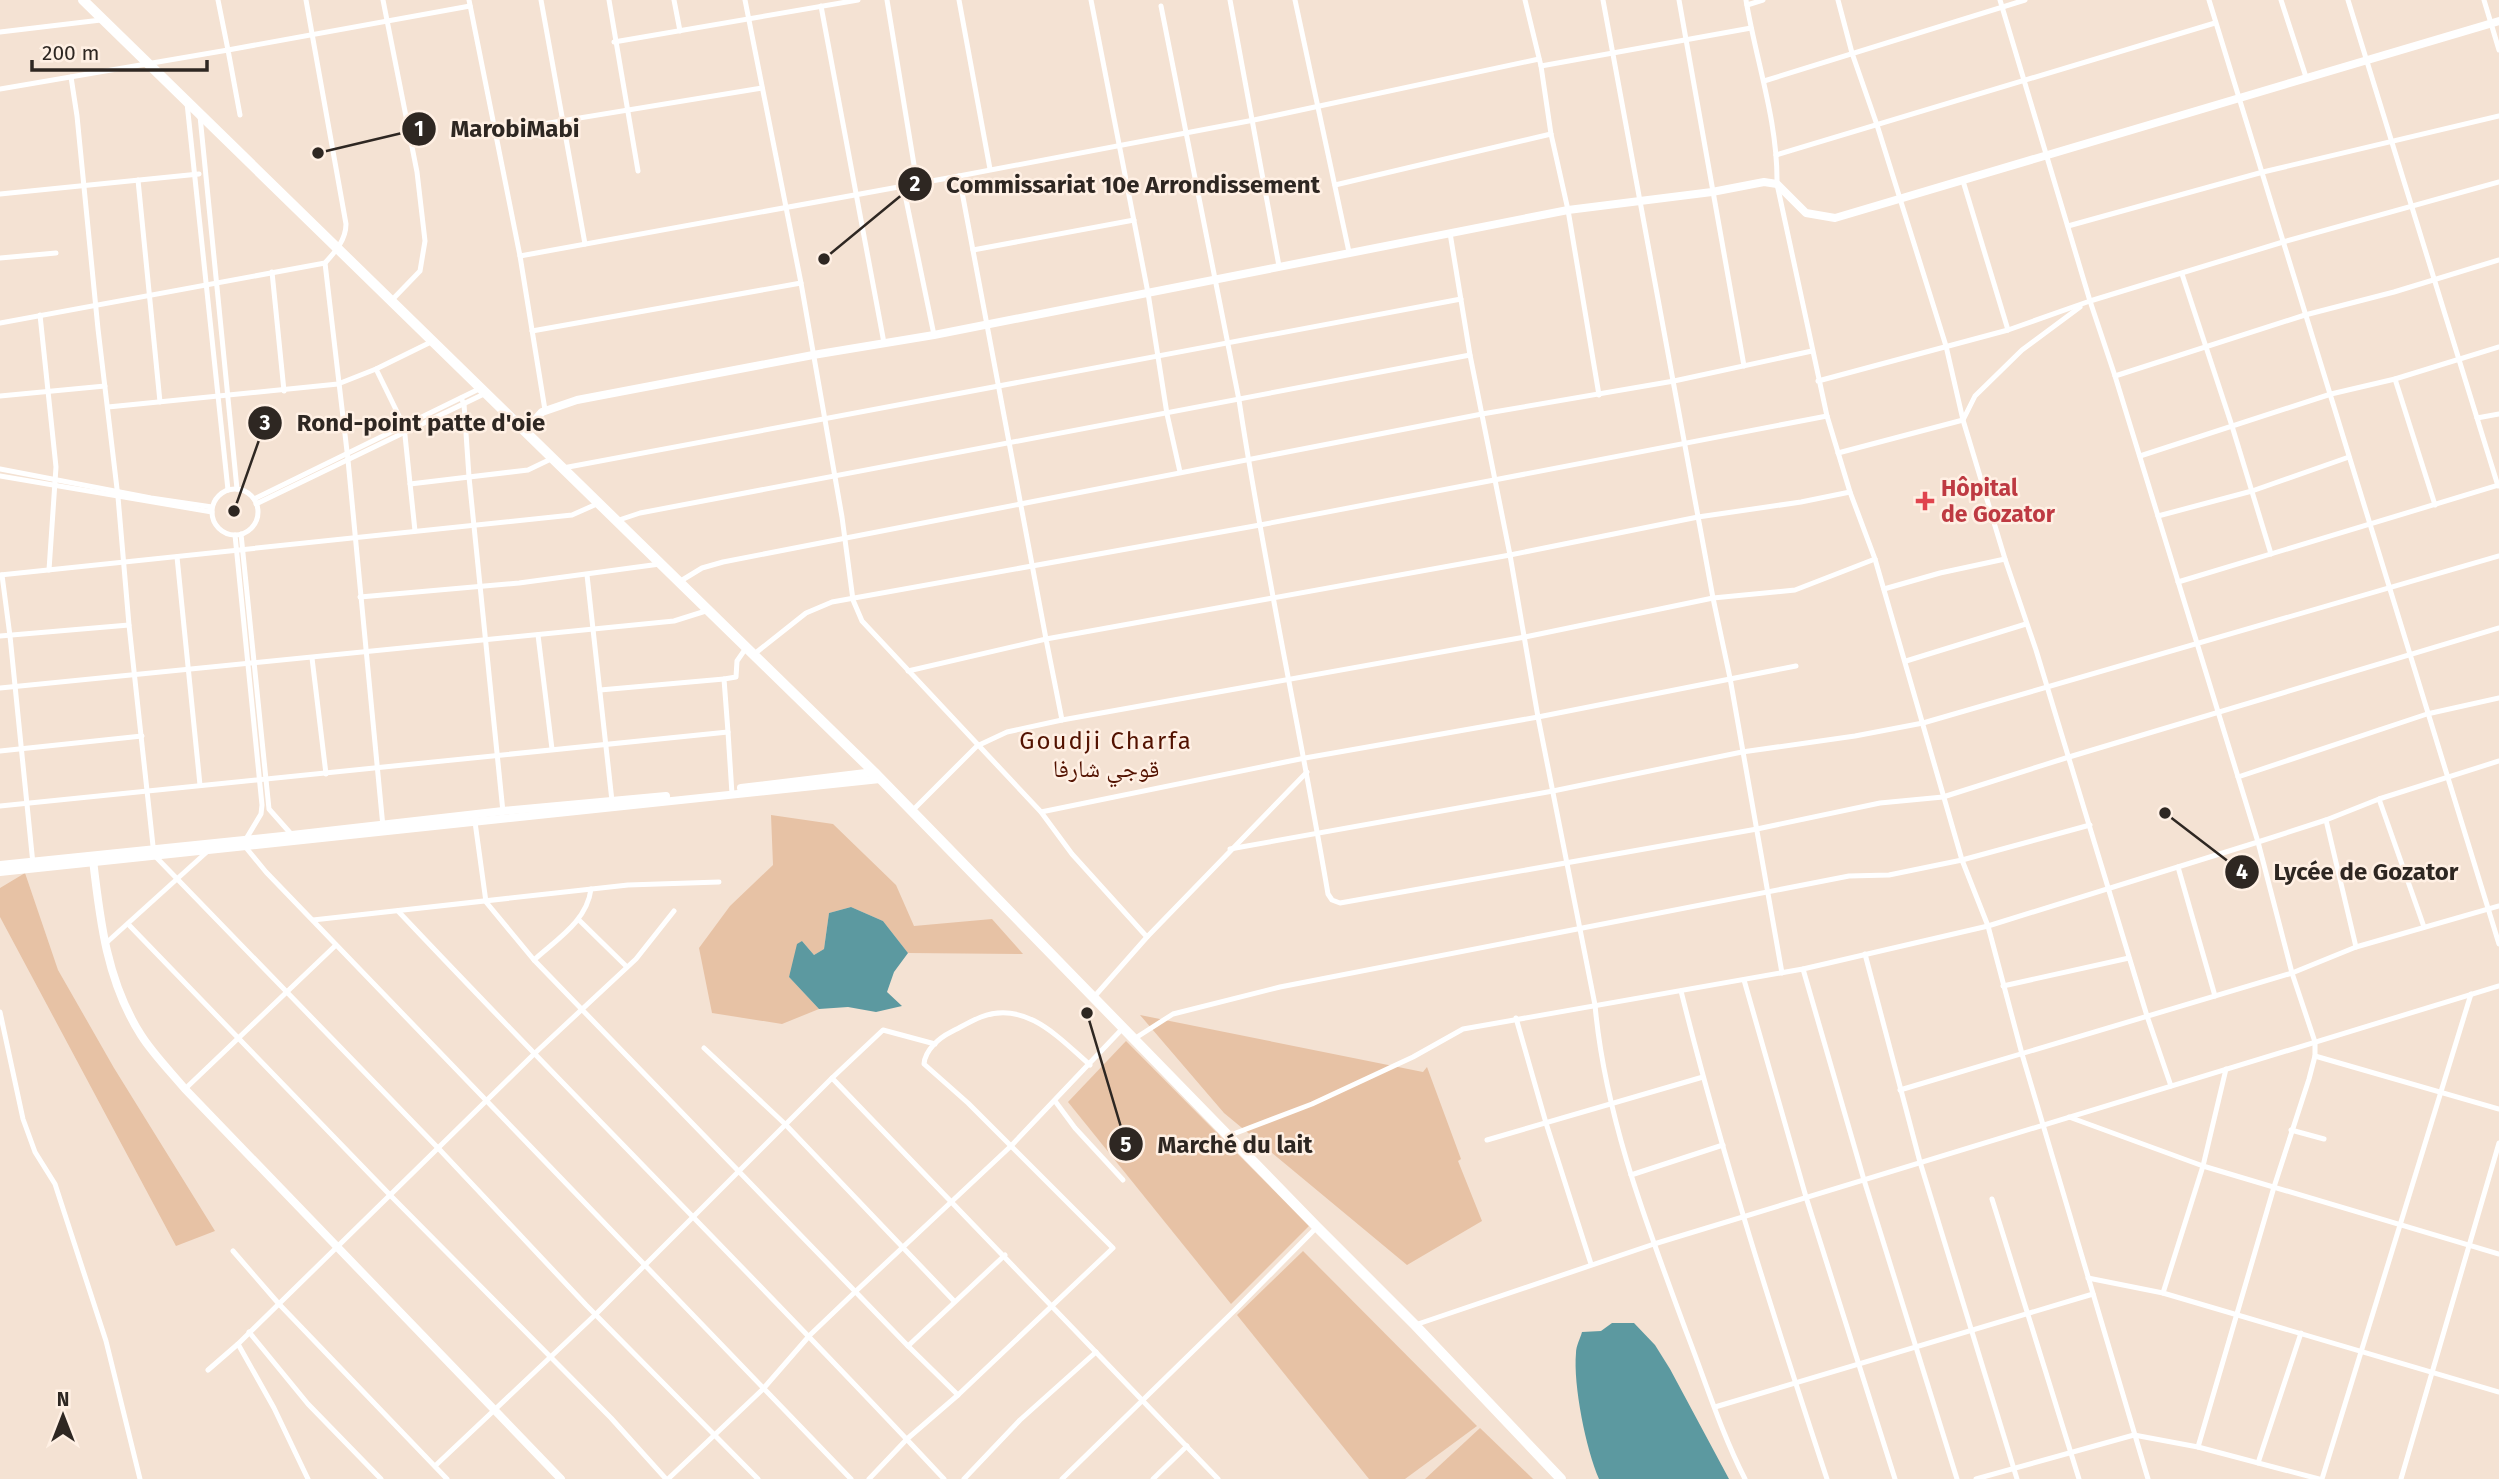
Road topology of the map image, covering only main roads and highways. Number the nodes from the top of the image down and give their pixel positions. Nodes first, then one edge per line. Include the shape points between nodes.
1 (83, 0) edge
2 (1561, 1479) edge

1 - 2 highway via 877,775

